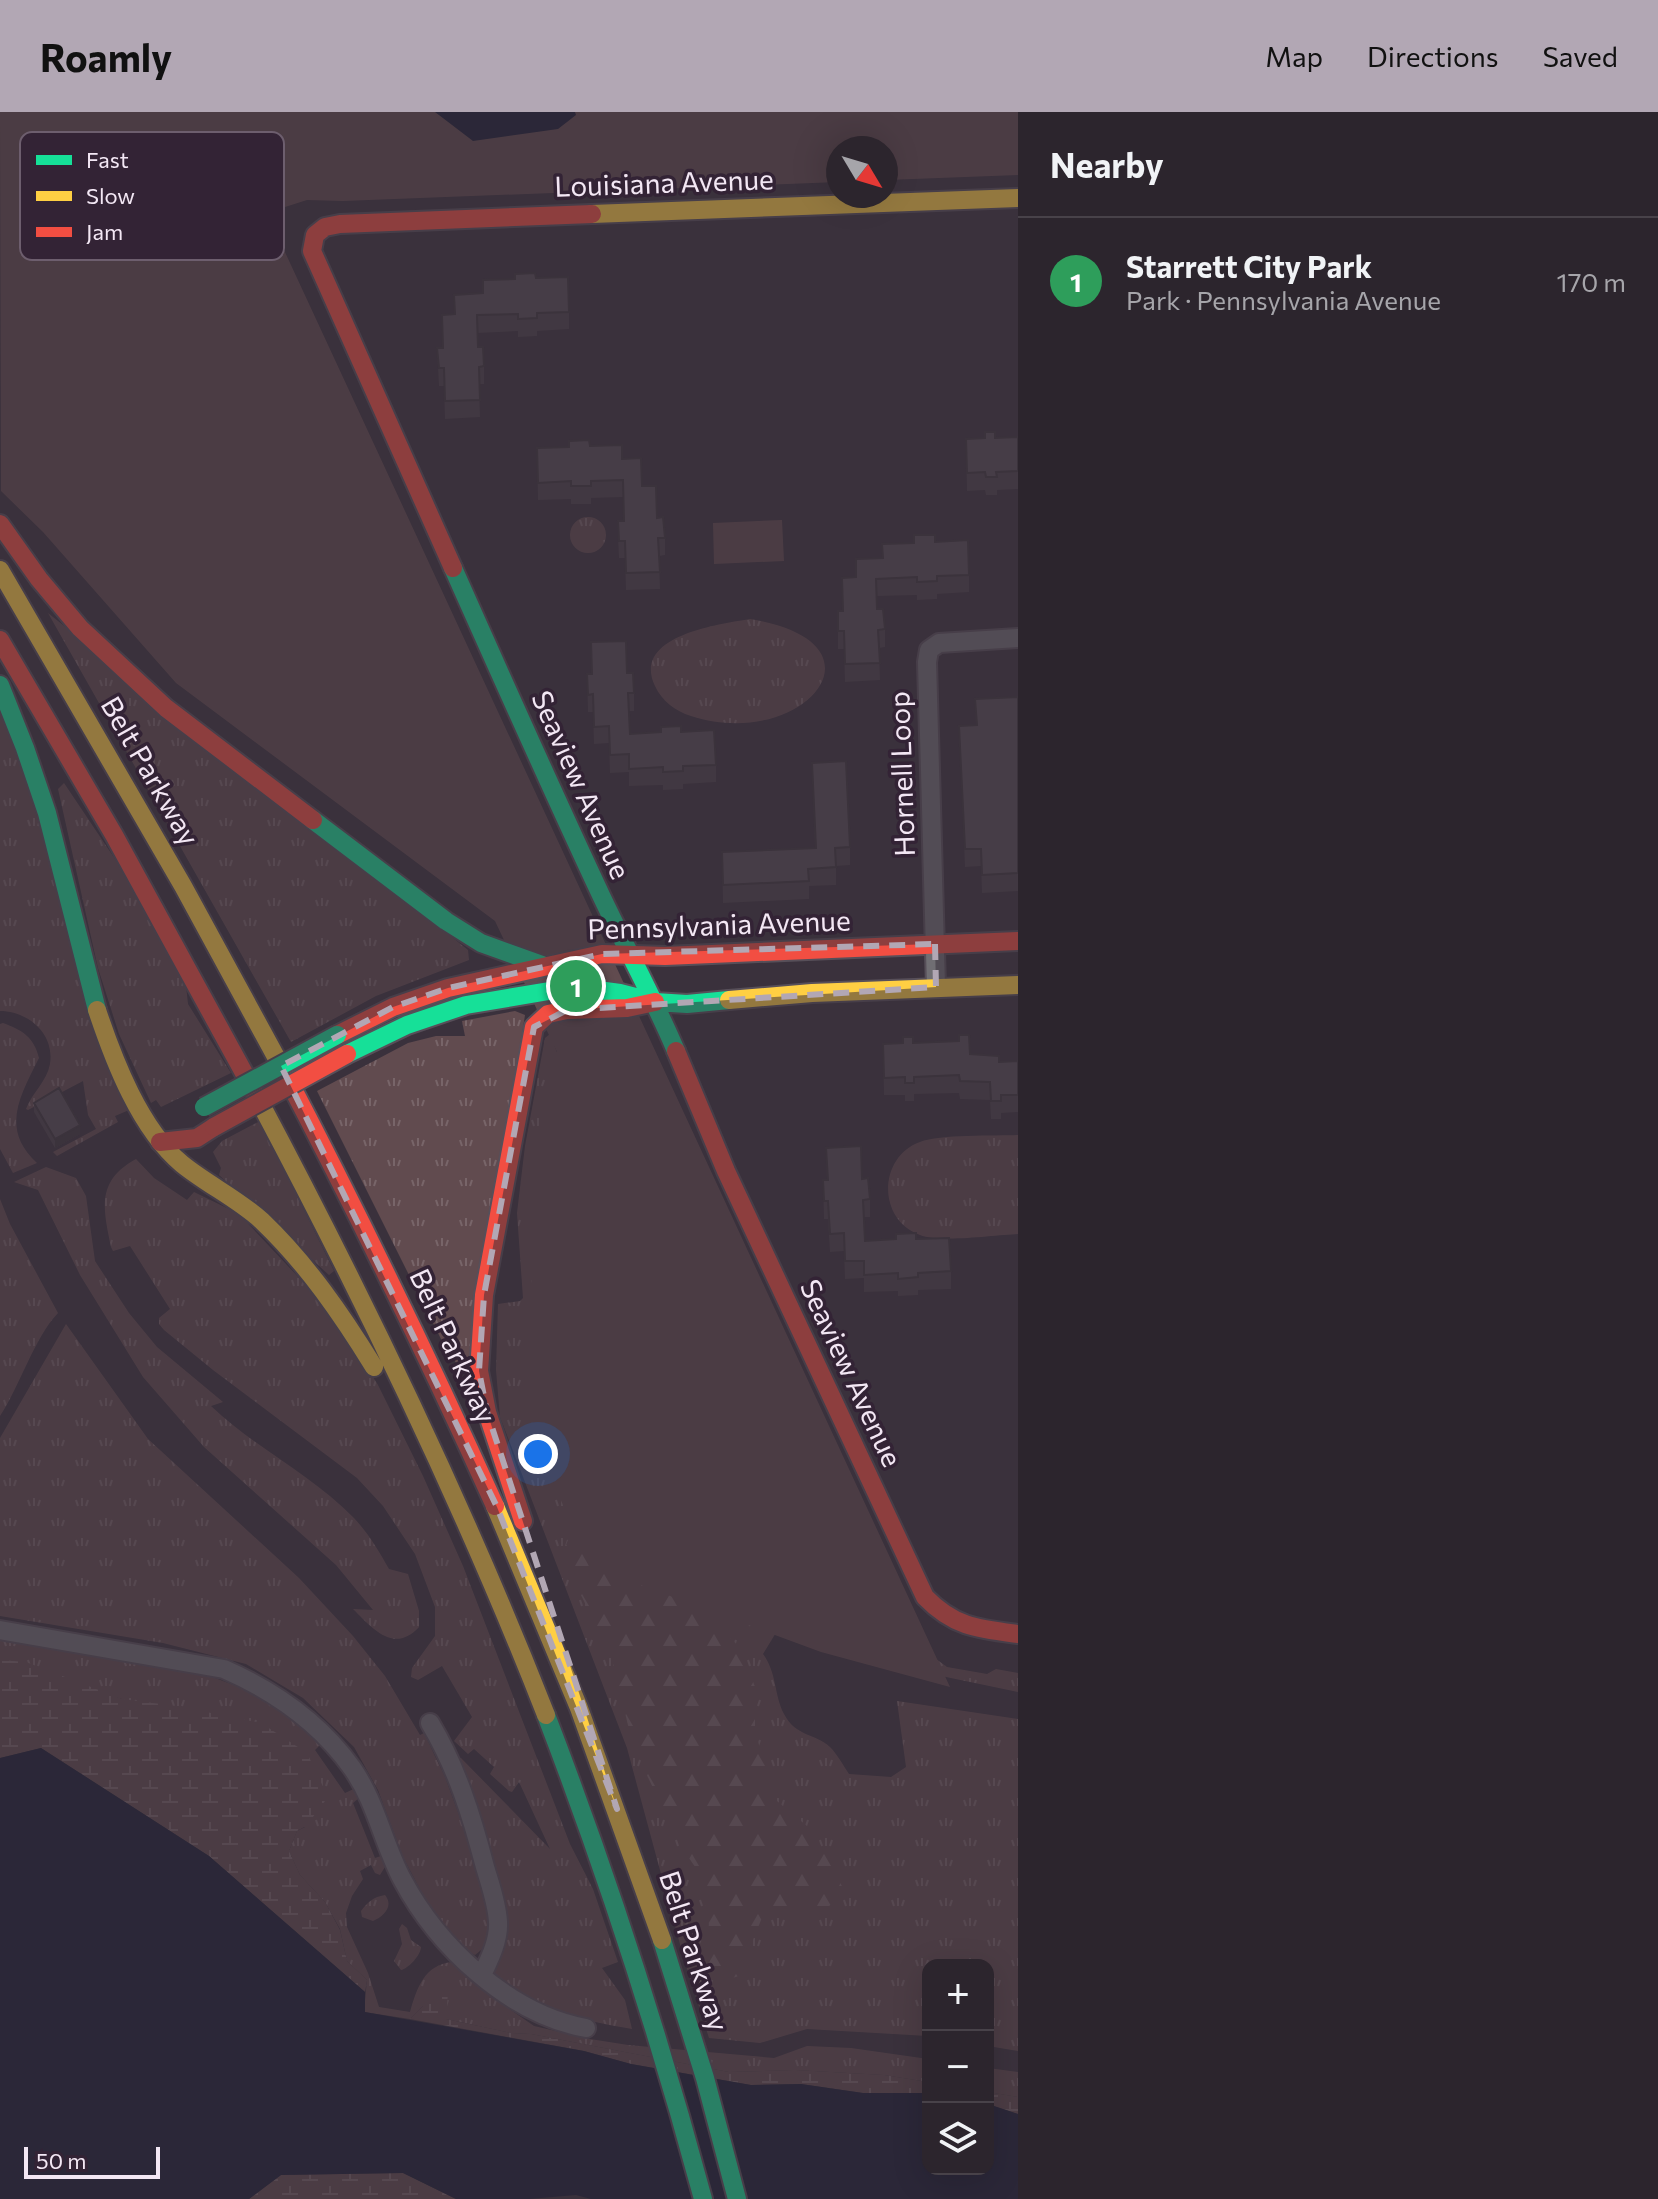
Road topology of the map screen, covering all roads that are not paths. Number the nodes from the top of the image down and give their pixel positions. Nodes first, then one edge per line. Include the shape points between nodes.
1 (1018, 198) edge
2 (315, 235) joint
3 (0, 524) edge
4 (0, 570) edge
5 (1018, 638) edge
6 (0, 640) edge
7 (0, 685) edge
8 (1018, 941) edge
9 (935, 944) junction
10 (628, 953) junction
11 (542, 965) junction
12 (1018, 985) edge
13 (936, 987) junction
14 (655, 1002) junction
15 (160, 1142) junction
16 (0, 1630) edge
17 (1018, 1634) edge
18 (430, 1723) dead end
19 (617, 1809) junction
20 (585, 1822) junction
21 (482, 1975) junction
22 (586, 2028) dead end
23 (703, 2199) edge
24 (737, 2199) edge

1 - 2 main road, Louisiana Avenue via 340,224
2 - 10 main road, Seaview Avenue via 312,251 318,267
3 - 11 main road via 80,628 166,708 446,921 481,943
4 - 19 main road, Belt Parkway via 194,905 382,1263 497,1507
5 - 9 street, Hornell Loop via 939,643 929,650
6 - 20 main road via 165,923 353,1282 528,1670
7 - 15 main road via 37,779 96,1011 125,1080
8 - 9 main road, Pennsylvania Avenue
9 - 10 main road, Pennsylvania Avenue via 665,956
9 - 13 street, Hornell Loop
10 - 11 main road, Pennsylvania Avenue
10 - 14 main road, Seaview Avenue
11 - 15 main road, Pennsylvania Avenue, bridge via 393,1007 185,1118
12 - 13 main road, Pennsylvania Avenue
13 - 14 main road, Pennsylvania Avenue
14 - 15 main road, Pennsylvania Avenue, bridge via 583,988 466,1005 347,1054 197,1138
14 - 17 main road, Seaview Avenue via 726,1171 925,1597 958,1625
14 - 19 main road via 567,1010 548,1014 534,1027 484,1295 479,1371 487,1412
15 - 20 main road via 257,1217 300,1258 341,1314 413,1436
16 - 21 street via 224,1669 284,1701 353,1768 402,1879 441,1936
18 - 21 street via 466,1798 493,1897 498,1923
19 - 24 main road, Belt Parkway via 685,2012
20 - 23 main road via 649,2011
21 - 22 street via 524,2006

